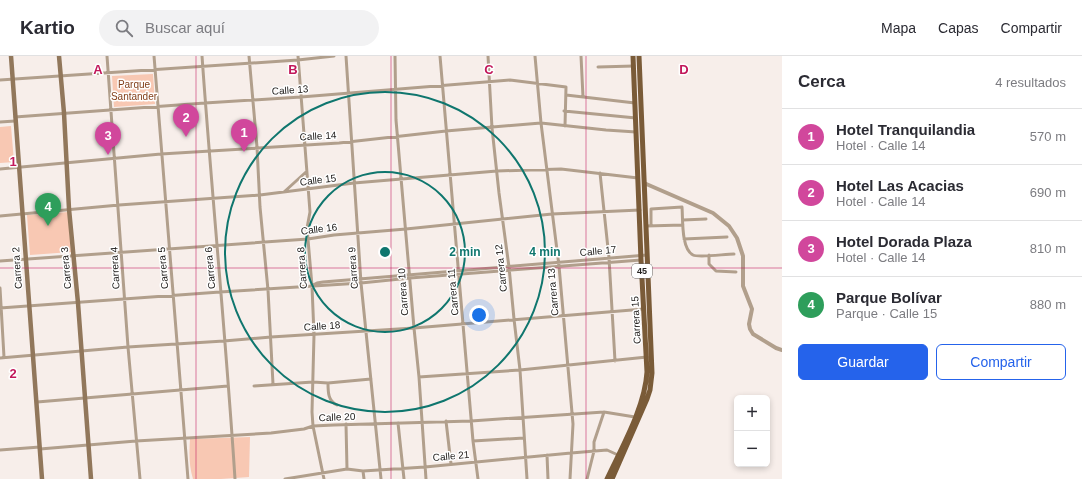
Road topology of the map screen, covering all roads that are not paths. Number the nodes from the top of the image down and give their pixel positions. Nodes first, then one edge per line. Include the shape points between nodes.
1 (11, 56) edge
2 (59, 56) edge
3 (107, 56) edge
4 (154, 56) edge
5 (202, 56) edge
6 (249, 56) edge
7 (334, 56) edge
8 (346, 56) edge
9 (395, 56) edge
10 (440, 56) edge
11 (488, 56) edge
12 (535, 56) edge
13 (581, 56) edge
14 (633, 56) edge
15 (639, 56) edge
16 (298, 58) edge
17 (250, 62) junction
18 (202, 66) junction
19 (634, 66) junction
20 (598, 67) dead end
21 (155, 69) junction
22 (108, 72) junction
23 (61, 76) junction
24 (12, 79) junction
25 (0, 80) edge
26 (489, 81) junction
27 (537, 83) junction
28 (442, 86) junction
29 (396, 90) junction
30 (348, 93) junction
31 (566, 95) junction
32 (301, 97) junction
33 (582, 97) junction
34 (254, 100) junction
35 (205, 103) junction
36 (635, 103) junction
37 (158, 107) junction
38 (111, 110) junction
39 (564, 111) junction
40 (64, 113) junction
41 (636, 118) junction
42 (15, 119) junction
43 (0, 122) edge
44 (541, 123) junction
45 (565, 126) junction
46 (492, 128) junction
47 (446, 131) junction
48 (636, 132) junction
49 (398, 137) junction
50 (351, 142) junction
51 (304, 144) junction
52 (257, 147) junction
53 (208, 151) junction
54 (161, 154) junction
55 (114, 158) junction
56 (67, 162) junction
57 (19, 167) junction
58 (0, 169) edge
59 (546, 169) junction
60 (497, 171) junction
61 (306, 172) junction
62 (600, 173) junction
63 (449, 175) junction
64 (639, 178) junction
65 (402, 180) junction
66 (644, 183) junction
67 (354, 184) junction
68 (308, 189) junction
69 (284, 192) junction
70 (260, 195) junction
71 (213, 198) junction
72 (166, 202) junction
73 (119, 205) junction
74 (70, 209) junction
75 (640, 210) junction
76 (605, 211) junction
77 (22, 214) junction
78 (552, 214) junction
79 (0, 216) edge
80 (503, 219) junction
81 (706, 219) dead end
82 (683, 220) junction
83 (454, 224) junction
84 (683, 225) junction
85 (648, 226) junction
86 (406, 229) junction
87 (358, 233) junction
88 (727, 237) dead end
89 (308, 239) junction
90 (684, 239) junction
91 (264, 242) junction
92 (216, 246) junction
93 (169, 248) junction
94 (122, 252) junction
95 (734, 254) dead end
96 (74, 255) junction
97 (709, 256) junction
98 (644, 258) junction
99 (26, 260) junction
100 (609, 260) junction
101 (0, 262) edge
102 (559, 264) junction
103 (510, 268) junction
104 (459, 272) junction
105 (736, 272) dead end
106 (410, 276) junction
107 (361, 281) junction
108 (312, 286) junction
109 (0, 288) edge
110 (268, 290) junction
111 (220, 292) junction
112 (173, 296) junction
113 (125, 299) junction
114 (78, 303) junction
115 (29, 306) junction
116 (1, 308) edge
117 (644, 309) junction
118 (611, 311) junction
119 (563, 315) junction
120 (514, 319) junction
121 (463, 323) junction
122 (414, 328) junction
123 (366, 331) junction
124 (314, 335) junction
125 (271, 337) junction
126 (224, 341) junction
127 (177, 344) junction
128 (128, 347) junction
129 (782, 350) edge
130 (82, 351) junction
131 (33, 354) junction
132 (4, 357) junction
133 (647, 357) junction
134 (0, 358) edge
135 (615, 361) junction
136 (567, 365) junction
137 (520, 370) junction
138 (467, 374) junction
139 (419, 376) junction
140 (371, 379) junction
141 (313, 382) junction
142 (328, 383) junction
143 (273, 384) junction
144 (228, 386) junction
145 (254, 386) dead end
146 (181, 391) junction
147 (133, 395) junction
148 (85, 398) junction
149 (37, 402) junction
150 (337, 405) dead end
151 (604, 412) junction
152 (571, 414) junction
153 (635, 417) junction
154 (523, 418) junction
155 (471, 421) junction
156 (422, 422) junction
157 (446, 422) junction
158 (398, 423) junction
159 (346, 424) junction
160 (375, 424) junction
161 (313, 426) junction
162 (232, 436) junction
163 (524, 438) junction
164 (184, 439) junction
165 (136, 441) junction
166 (473, 441) junction
167 (89, 445) junction
168 (40, 448) junction
169 (0, 450) edge
170 (594, 451) junction
171 (571, 453) junction
172 (547, 455) junction
173 (618, 455) junction
174 (525, 457) junction
175 (476, 462) junction
176 (451, 464) junction
177 (425, 467) junction
178 (404, 468) junction
179 (347, 469) junction
180 (380, 469) junction
181 (363, 471) junction
182 (322, 473) junction
183 (42, 479) edge
184 (91, 479) edge
185 (140, 479) edge
186 (188, 479) edge
187 (235, 479) edge
188 (285, 479) edge
189 (324, 479) edge
190 (364, 479) edge
191 (381, 479) edge
192 (404, 479) edge
193 (426, 479) edge
194 (478, 479) edge
195 (526, 479) edge
196 (548, 479) edge
197 (570, 479) edge
198 (587, 479) edge
199 (607, 479) edge
200 (612, 479) edge

1 - 24 main road, Carrera 2
2 - 23 main road, Carrera 3
3 - 22 street, Carrera 4
4 - 21 street, Carrera 5
5 - 18 street, Carrera 6
6 - 17 street
7 - 16 street
8 - 30 street, Carrera 9
9 - 29 street, Carrera 10
10 - 28 street, Carrera 11
11 - 26 street, Carrera 12
12 - 27 street, Carrera 13
13 - 33 street
14 - 19 main road, Carrera 15 / 45
15 - 66 main road, Carrera 15 / 45
16 - 17 street
16 - 32 street, Carrera 8
17 - 18 street
17 - 34 street
18 - 21 street
18 - 35 street, Carrera 6
19 - 20 street
19 - 36 main road, Carrera 15 / 45
21 - 22 street
21 - 37 street, Carrera 5
22 - 23 street
22 - 38 street, Carrera 4
23 - 24 street
23 - 40 main road, Carrera 3
24 - 25 street
24 - 42 main road, Carrera 2
26 - 27 street, Calle 13
26 - 28 street, Calle 13
26 - 46 street, Carrera 12
27 - 31 street, Calle 13 via 566,87
27 - 44 street, Carrera 13
28 - 29 street, Calle 13
28 - 47 street, Carrera 11
29 - 30 street, Calle 13
29 - 49 street, Carrera 10
30 - 32 street, Calle 13
30 - 50 street, Carrera 9
31 - 33 street
31 - 39 street
32 - 34 street, Calle 13
32 - 51 street, Carrera 8
33 - 36 street
34 - 35 street, Calle 13
34 - 52 street
35 - 37 street, Calle 13
35 - 53 street, Carrera 6
36 - 41 main road, Carrera 15 / 45
37 - 38 street, Calle 13
37 - 54 street, Carrera 5
38 - 40 street, Calle 13
38 - 55 street, Carrera 4
39 - 41 street
39 - 45 street
40 - 42 street, Calle 13
40 - 56 main road, Carrera 3
41 - 48 main road, Carrera 15 / 45
42 - 43 street, Calle 13
42 - 57 main road, Carrera 2
44 - 45 street, Calle 14
44 - 46 street, Calle 14
44 - 59 street, Carrera 13
45 - 48 street, Calle 14
46 - 47 street, Calle 14
46 - 60 street, Carrera 12
47 - 49 street, Calle 14
47 - 63 street, Carrera 11
48 - 64 main road, Carrera 15 / 45
49 - 50 street, Calle 14
49 - 65 street, Carrera 10
50 - 51 street, Calle 14
50 - 67 street, Carrera 9
51 - 52 street, Calle 14
51 - 61 street, Carrera 8
52 - 53 street, Calle 14
52 - 70 street
53 - 54 street, Calle 14
53 - 71 street, Carrera 6
54 - 55 street, Calle 14
54 - 72 street, Carrera 5
55 - 56 street, Calle 14
55 - 73 street, Carrera 4
56 - 57 street, Calle 14
56 - 74 main road, Carrera 3
57 - 58 street, Calle 14
57 - 77 main road, Carrera 2
59 - 60 street, Calle 15
59 - 62 street, Calle 15
59 - 78 street, Carrera 13
60 - 63 street, Calle 15
60 - 80 street, Carrera 12
61 - 68 street, Carrera 8
61 - 69 street
62 - 64 street, Calle 15
62 - 76 street
63 - 65 street, Calle 15
63 - 83 street, Carrera 11
64 - 75 main road, Carrera 15 / 45
65 - 67 street, Calle 15
65 - 86 street, Carrera 10
66 - 85 main road, Carrera 15 / 45
66 - 129 street via 714,213 729,226 737,238 743,256 743,286 752,309 750,329
67 - 68 street, Calle 15
67 - 87 street, Carrera 9
68 - 69 street, Calle 15
68 - 89 street, Carrera 8
69 - 70 street, Calle 15
70 - 71 street, Calle 15
70 - 91 street
71 - 72 street, Calle 15
71 - 92 street, Carrera 6
72 - 73 street, Calle 15
72 - 93 street, Carrera 5
73 - 74 street, Calle 15
73 - 94 street, Carrera 4
74 - 77 street, Calle 15
74 - 96 main road, Carrera 3
75 - 76 street, Calle 16
75 - 98 main road, Carrera 15 / 45
76 - 78 street, Calle 16
76 - 100 street
77 - 79 street, Calle 15
77 - 99 main road, Carrera 2
78 - 80 street, Calle 16
78 - 102 street, Carrera 13
80 - 83 street, Calle 16
80 - 103 street, Carrera 12
81 - 82 street
82 - 84 street
82 - 85 street via 682,207 651,209
83 - 86 street, Calle 16
83 - 104 street, Carrera 11
84 - 85 street
84 - 90 street
85 - 98 main road, Carrera 15 / 45
86 - 87 street, Calle 16
86 - 106 street, Carrera 10
87 - 89 street, Calle 16
87 - 107 street, Carrera 9
88 - 90 street
89 - 91 street, Calle 16
89 - 108 street, Carrera 8
90 - 97 street via 692,255
91 - 92 street, Calle 16
91 - 110 street
92 - 93 street, Calle 16
92 - 111 street, Carrera 6
93 - 94 street, Calle 16
93 - 112 street, Carrera 5
94 - 96 street, Calle 16
94 - 113 street, Carrera 4
95 - 97 street
96 - 99 street, Calle 16
96 - 114 main road, Carrera 3
97 - 105 street via 709,264 716,272
98 - 100 street, Calle 17
98 - 117 main road, Carrera 15 / 45
98 - 200 main road, Carrera 15 / 45 via 652,373 650,390
99 - 101 street, Calle 16
99 - 115 main road, Carrera 2
100 - 102 street, Calle 17
100 - 118 street
102 - 103 street, Calle 17
102 - 119 street, Carrera 13
103 - 104 street, Calle 17
103 - 120 street, Carrera 12
104 - 106 street, Calle 17
104 - 121 street, Carrera 11
106 - 107 street, Calle 17
106 - 122 street, Carrera 10
107 - 108 street, Calle 17
107 - 123 street, Carrera 9
108 - 110 street, Calle 17
108 - 124 street, Carrera 8
109 - 116 street
110 - 111 street, Calle 17
110 - 125 street
111 - 112 street, Calle 17
111 - 126 street, Carrera 6
112 - 113 street, Calle 17
112 - 127 street, Carrera 5
113 - 114 street, Calle 17
113 - 128 street, Carrera 4
114 - 115 street, Calle 17
114 - 130 main road, Carrera 3
115 - 116 street, Calle 17
115 - 131 main road, Carrera 2
116 - 132 street
117 - 118 street, Calle 18
117 - 133 main road, Carrera 15 / 45
118 - 119 street, Calle 18
118 - 135 street
119 - 120 street, Calle 18
119 - 136 street, Carrera 13
120 - 121 street, Calle 18
120 - 137 street, Carrera 12
121 - 122 street, Calle 18
121 - 138 street, Carrera 11
122 - 123 street, Calle 18
122 - 139 street, Carrera 10
123 - 124 street, Calle 18
123 - 140 street, Carrera 9
124 - 125 street, Calle 18
124 - 141 street, Carrera 8
125 - 126 street, Calle 18
125 - 143 street
126 - 127 street, Calle 18
126 - 144 street, Carrera 6
127 - 128 street, Calle 18
127 - 146 street, Carrera 5
128 - 130 street, Calle 18
128 - 147 street, Carrera 4
130 - 131 street, Calle 18
130 - 148 main road, Carrera 3
131 - 132 street, Calle 18
131 - 149 main road, Carrera 2
132 - 134 street, Calle 18
133 - 135 street
133 - 153 main road, Carrera 15 / 45 via 647,381
135 - 136 street
136 - 137 street
136 - 152 street, Carrera 13
137 - 138 street
137 - 154 street, Carrera 12
138 - 139 street
138 - 155 street, Carrera 11
139 - 156 street, Carrera 10
140 - 142 street
140 - 160 street, Carrera 9
141 - 142 street
141 - 143 street
141 - 161 street, Carrera 8
142 - 150 street via 330,400
143 - 145 street
144 - 146 street
144 - 162 street, Carrera 6
146 - 147 street
146 - 164 street, Carrera 5
147 - 148 street
147 - 165 street, Carrera 4
148 - 149 street
148 - 167 main road, Carrera 3
149 - 168 main road, Carrera 2
151 - 152 street, Calle 20
151 - 153 street, Calle 20
151 - 170 street via 594,442
152 - 154 street, Calle 20
152 - 171 street, Carrera 13
153 - 173 main road, Carrera 15 / 45
154 - 155 street, Calle 20
154 - 163 street, Carrera 12
155 - 157 street, Calle 20
155 - 166 street, Carrera 11
156 - 157 street, Calle 20
156 - 158 street, Calle 20
156 - 177 street, Carrera 10
157 - 176 street
158 - 160 street, Calle 20
158 - 178 street
159 - 160 street, Calle 20
159 - 161 street, Calle 20
159 - 179 street
160 - 180 street, Carrera 9
161 - 162 street, Calle 20 via 271,434
161 - 182 street, Carrera 8
162 - 164 street, Calle 20
162 - 187 street, Carrera 6
163 - 166 street
163 - 174 street, Carrera 12
164 - 165 street, Calle 20
164 - 186 street, Carrera 5
165 - 167 street, Calle 20
165 - 185 street, Carrera 4
166 - 175 street, Carrera 11
167 - 168 street, Calle 20
167 - 184 main road, Carrera 3
168 - 169 street, Calle 20
168 - 183 main road, Carrera 2
170 - 171 street, Calle 21
170 - 173 street, Calle 21 via 607,450
170 - 198 street
171 - 172 street, Calle 21
171 - 197 street, Carrera 13
172 - 174 street, Calle 21
172 - 196 street
173 - 199 main road, Carrera 15 / 45
174 - 175 street, Calle 21
174 - 195 street, Carrera 12
175 - 176 street, Calle 21
175 - 194 street, Carrera 11
176 - 177 street, Calle 21
177 - 178 street, Calle 21
177 - 193 street, Carrera 10
178 - 180 street, Calle 21
178 - 192 street
179 - 181 street, Calle 21
179 - 182 street, Calle 21
180 - 181 street, Calle 21
180 - 191 street, Carrera 9
181 - 190 street
182 - 188 street, Calle 21
182 - 189 street, Carrera 8

